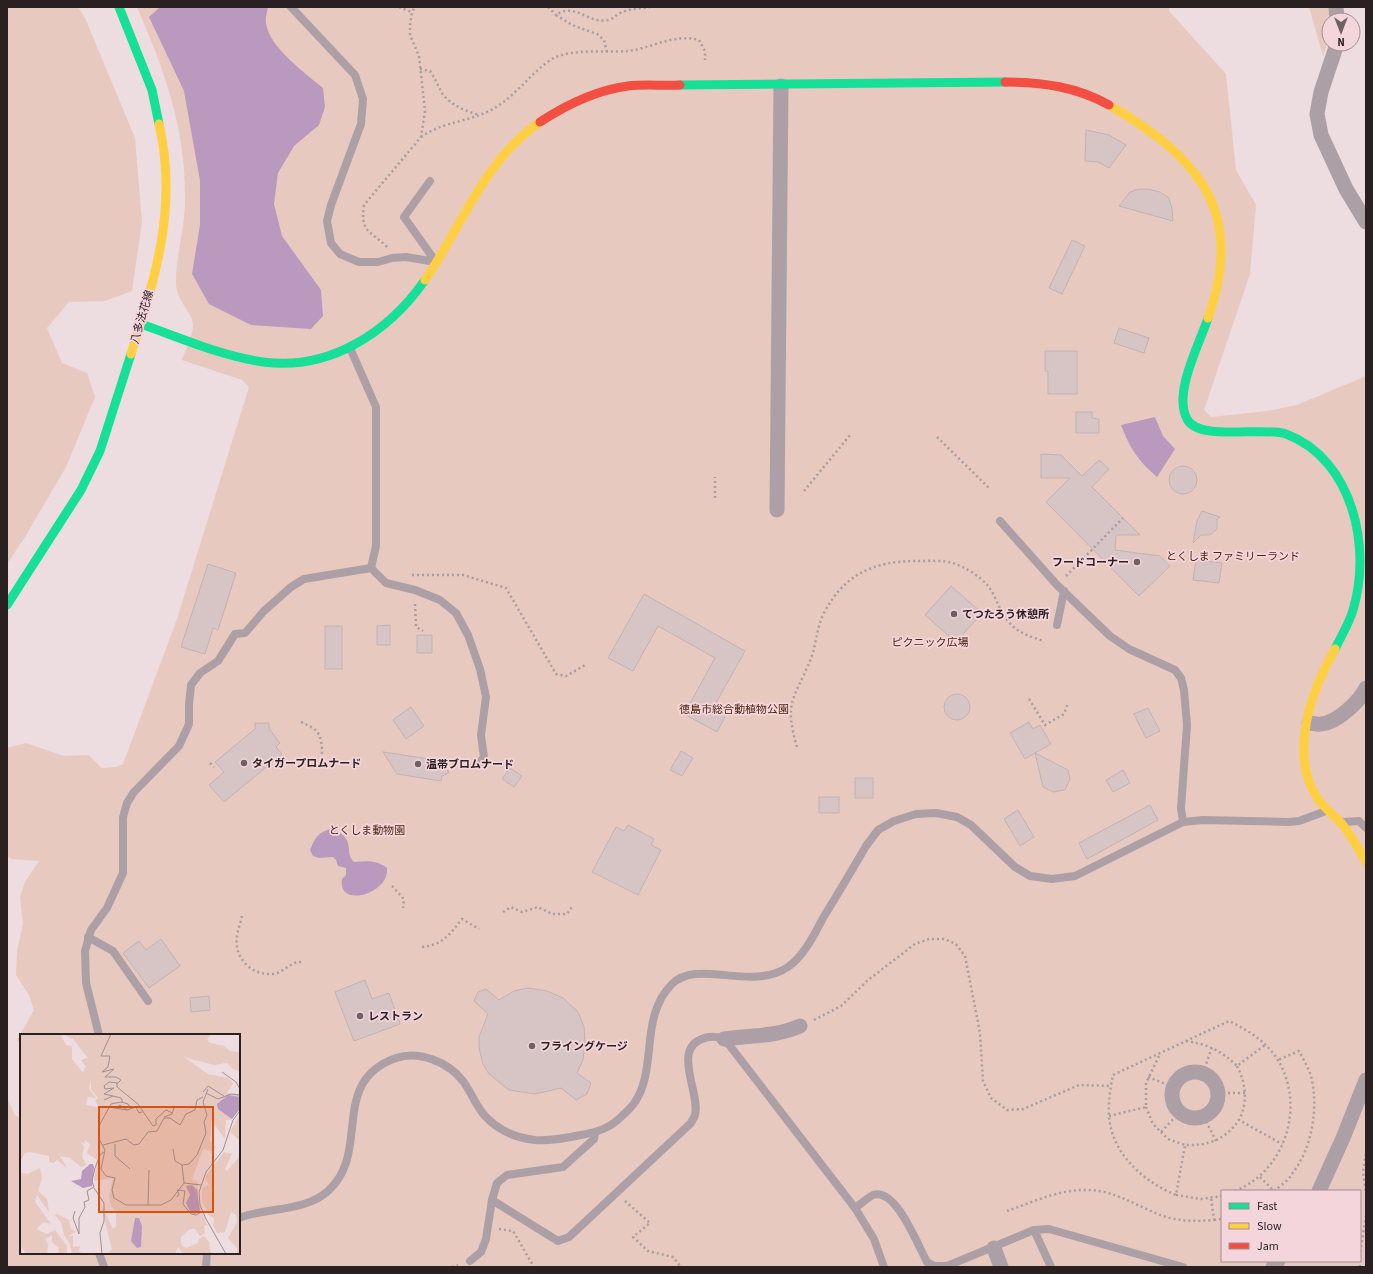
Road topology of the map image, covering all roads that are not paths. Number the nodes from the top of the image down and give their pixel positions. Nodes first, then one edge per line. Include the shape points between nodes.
1 (292, 7) edge
2 (122, 8) edge
3 (1334, 52) edge
4 (781, 86) junction
5 (430, 181) dead end
6 (1366, 222) edge
7 (436, 262) junction
8 (141, 324) junction
9 (350, 348) junction
10 (777, 510) dead end
11 (1000, 521) dead end
12 (371, 568) junction
13 (1064, 591) junction
14 (7, 605) edge
15 (1056, 625) dead end
16 (1366, 688) edge
17 (1309, 722) junction
18 (478, 764) dead end
19 (1327, 811) junction
20 (1362, 820) edge
21 (1183, 822) junction
22 (1340, 822) junction
23 (1366, 828) edge
24 (1366, 862) edge
25 (88, 938) junction
26 (148, 1001) dead end
27 (800, 1026) road end
28 (99, 1034) edge
29 (724, 1039) junction
30 (1366, 1080) edge
31 (1204, 1117) joint
32 (595, 1133) junction
33 (1318, 1190) edge
34 (492, 1200) junction
35 (855, 1208) junction
36 (240, 1218) edge
37 (1034, 1230) junction
38 (994, 1248) junction
39 (100, 1254) edge
40 (207, 1254) edge
41 (470, 1261) dead end
42 (1169, 1265) edge
43 (104, 1267) edge
44 (206, 1267) edge
45 (884, 1267) edge
46 (1001, 1267) edge
47 (1051, 1267) edge
48 (1183, 1267) edge

1 - 7 lane via 355,75 363,100 361,124 327,221 331,243 340,254 359,262 378,262 406,257
2 - 8 street, 八多法花線 via 152,90 164,144 167,197 163,241
3 - 6 street via 1321,92 1317,114 1320,135
4 - 7 street via 628,86 595,94 551,113 509,148 482,184
4 - 10 street
4 - 17 street via 1030,82 1054,84 1093,96 1111,106 1172,147 1191,167 1206,188 1216,211 1222,264 1218,288 1182,389 1183,414 1198,429 1205,431 1273,431 1293,436 1312,449 1341,482 1356,521 1359,564 1353,609 1324,670
5 - 7 lane via 404,217
7 - 9 street via 406,307 382,330
8 - 9 street via 250,360 281,363 316,360
8 - 14 street, 八多法花線 via 100,451 82,490
9 - 12 lane via 376,407 376,546
11 - 13 lane
12 - 18 lane via 386,583 415,590 440,600 456,613 468,635 480,669 486,697 481,735 484,757
12 - 25 lane via 304,579 264,611 246,633 235,634 218,661 200,673 192,685 189,724 179,746 134,792 127,803 123,817 123,873 107,908
13 - 15 lane
13 - 21 lane via 1110,636 1130,649 1175,670 1181,678 1187,725 1181,808
16 - 17 street via 1362,697 1345,713 1322,725
17 - 19 street via 1304,753 1306,776
19 - 21 lane via 1289,822
19 - 22 street
20 - 22 lane
20 - 23 lane
21 - 32 lane via 1076,876 1052,879 1030,876 1015,867 971,825 957,817 936,813 916,814 894,821 878,830 866,846 804,951 788,967 772,975 752,978 703,973 688,975 674,982 661,996 654,1015 644,1082 635,1103 613,1125
22 - 24 street
25 - 26 lane via 113,951
25 - 28 lane via 85,957 86,984
27 - 29 street via 788,1032
29 - 34 lane via 700,1039 692,1048 688,1061 696,1104 691,1123 569,1237 558,1241
29 - 35 lane
30 - 33 street
31 - 31 street via 1216,1105 1218,1093 1213,1080 1203,1073 1189,1072 1180,1076 1173,1087 1172,1101 1184,1116
32 - 34 lane via 594,1140 564,1167 507,1175 497,1182
32 - 36 lane via 536,1140 514,1135 495,1125 483,1114 463,1081 450,1068 417,1055 397,1058 366,1077 359,1088 354,1105 345,1169 327,1192 302,1204
34 - 41 lane via 486,1239 481,1252
35 - 38 lane via 874,1195 882,1195 894,1201 927,1262 934,1266 947,1266
35 - 45 lane via 874,1239
37 - 38 lane
37 - 42 lane via 1049,1229
37 - 47 lane
38 - 46 street
39 - 43 lane
40 - 44 lane
42 - 48 lane

